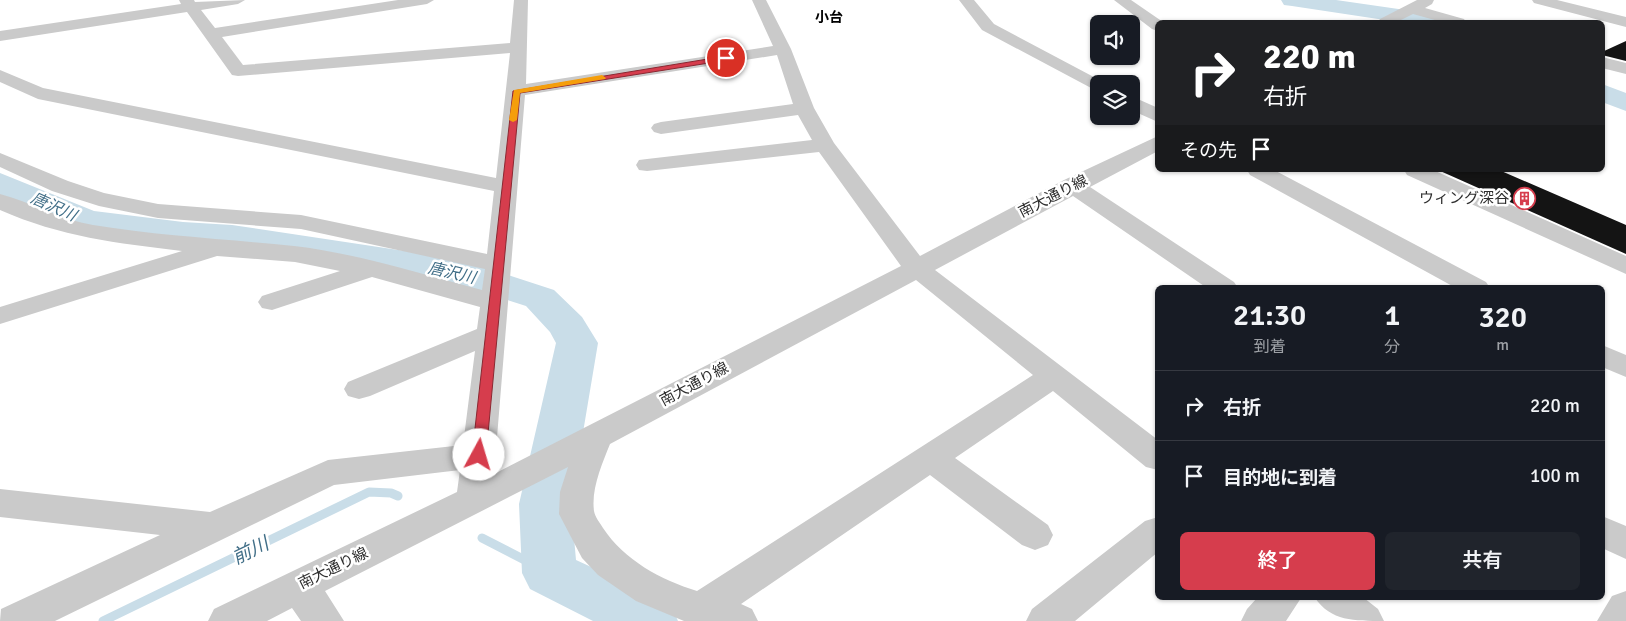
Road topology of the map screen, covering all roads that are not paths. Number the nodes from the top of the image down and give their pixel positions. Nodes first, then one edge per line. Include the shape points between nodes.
1 (238, 0) edge
2 (427, 0) edge
3 (521, 0) edge
4 (759, 0) edge
5 (966, 0) edge
6 (1121, 0) edge
7 (1429, 0) edge
8 (1538, 0) edge
9 (189, 4) edge
10 (1399, 16) edge
11 (1438, 20) edge
12 (1626, 22) edge
13 (1155, 24) edge
14 (211, 34) junction
15 (0, 36) edge
16 (519, 48) junction
17 (783, 49) junction
18 (1605, 63) edge
19 (1626, 69) edge
20 (0, 75) edge
21 (1090, 80) edge
22 (516, 91) junction
23 (1140, 107) edge
24 (804, 108) junction
25 (1155, 114) edge
26 (661, 128) dead end
27 (1155, 144) edge
28 (825, 145) junction
29 (0, 159) edge
30 (647, 165) dead end
31 (1262, 172) edge
32 (1419, 172) edge
33 (1072, 185) junction
34 (505, 186) junction
35 (0, 201) edge
36 (216, 248) junction
37 (1626, 266) edge
38 (915, 267) junction
39 (370, 269) junction
40 (496, 284) junction
41 (1221, 285) edge
42 (1472, 285) edge
43 (272, 302) dead end
44 (0, 316) edge
45 (492, 333) junction
46 (1605, 356) edge
47 (1626, 367) edge
48 (1054, 376) junction
49 (360, 389) dead end
50 (586, 441) junction
51 (479, 455) junction
52 (1155, 456) edge
53 (930, 458) junction
54 (474, 498) junction
55 (0, 503) edge
56 (211, 527) junction
57 (1605, 532) edge
58 (1155, 533) edge
59 (1035, 535) dead end
60 (1626, 544) edge
61 (299, 586) junction
62 (1279, 600) edge
63 (1338, 600) edge
64 (1626, 608) edge
65 (701, 610) junction
66 (15, 621) edge
67 (228, 621) edge
68 (324, 621) edge
69 (738, 621) edge
70 (1046, 621) edge
71 (1261, 621) edge
72 (1364, 621) edge
73 (1617, 621) edge

1 - 9 street
2 - 14 street
3 - 16 street
4 - 17 street
5 - 21 street via 988,27
6 - 13 street
7 - 10 street
8 - 12 street
9 - 14 street
9 - 15 street
10 - 11 street
14 - 16 street via 238,71
16 - 22 street
17 - 22 street
17 - 24 street
18 - 19 street
20 - 34 street via 38,93
22 - 34 street
23 - 25 street
24 - 26 street
24 - 28 street
27 - 33 street, 南大通り線
28 - 30 street
28 - 38 street
29 - 40 street via 60,186 99,199 158,211 301,222
31 - 42 street
32 - 37 street
33 - 38 street, 南大通り線
33 - 41 street
34 - 40 street
35 - 36 street via 29,214 89,232
36 - 39 street via 295,254
36 - 44 street
38 - 48 street
38 - 50 street, 南大通り線
39 - 40 street
39 - 43 street
40 - 45 street
45 - 49 street
45 - 51 street
46 - 47 street
48 - 52 street
48 - 53 street
50 - 54 street, 南大通り線
50 - 65 street via 576,511 591,543 614,568 656,592
51 - 54 street
51 - 56 street via 328,473
53 - 59 street
53 - 65 street
54 - 61 street, 南大通り線
55 - 56 street
56 - 66 street
57 - 60 street
58 - 70 street
61 - 67 street, 南大通り線
61 - 68 street
62 - 71 street
63 - 72 street
64 - 73 street
65 - 69 street

